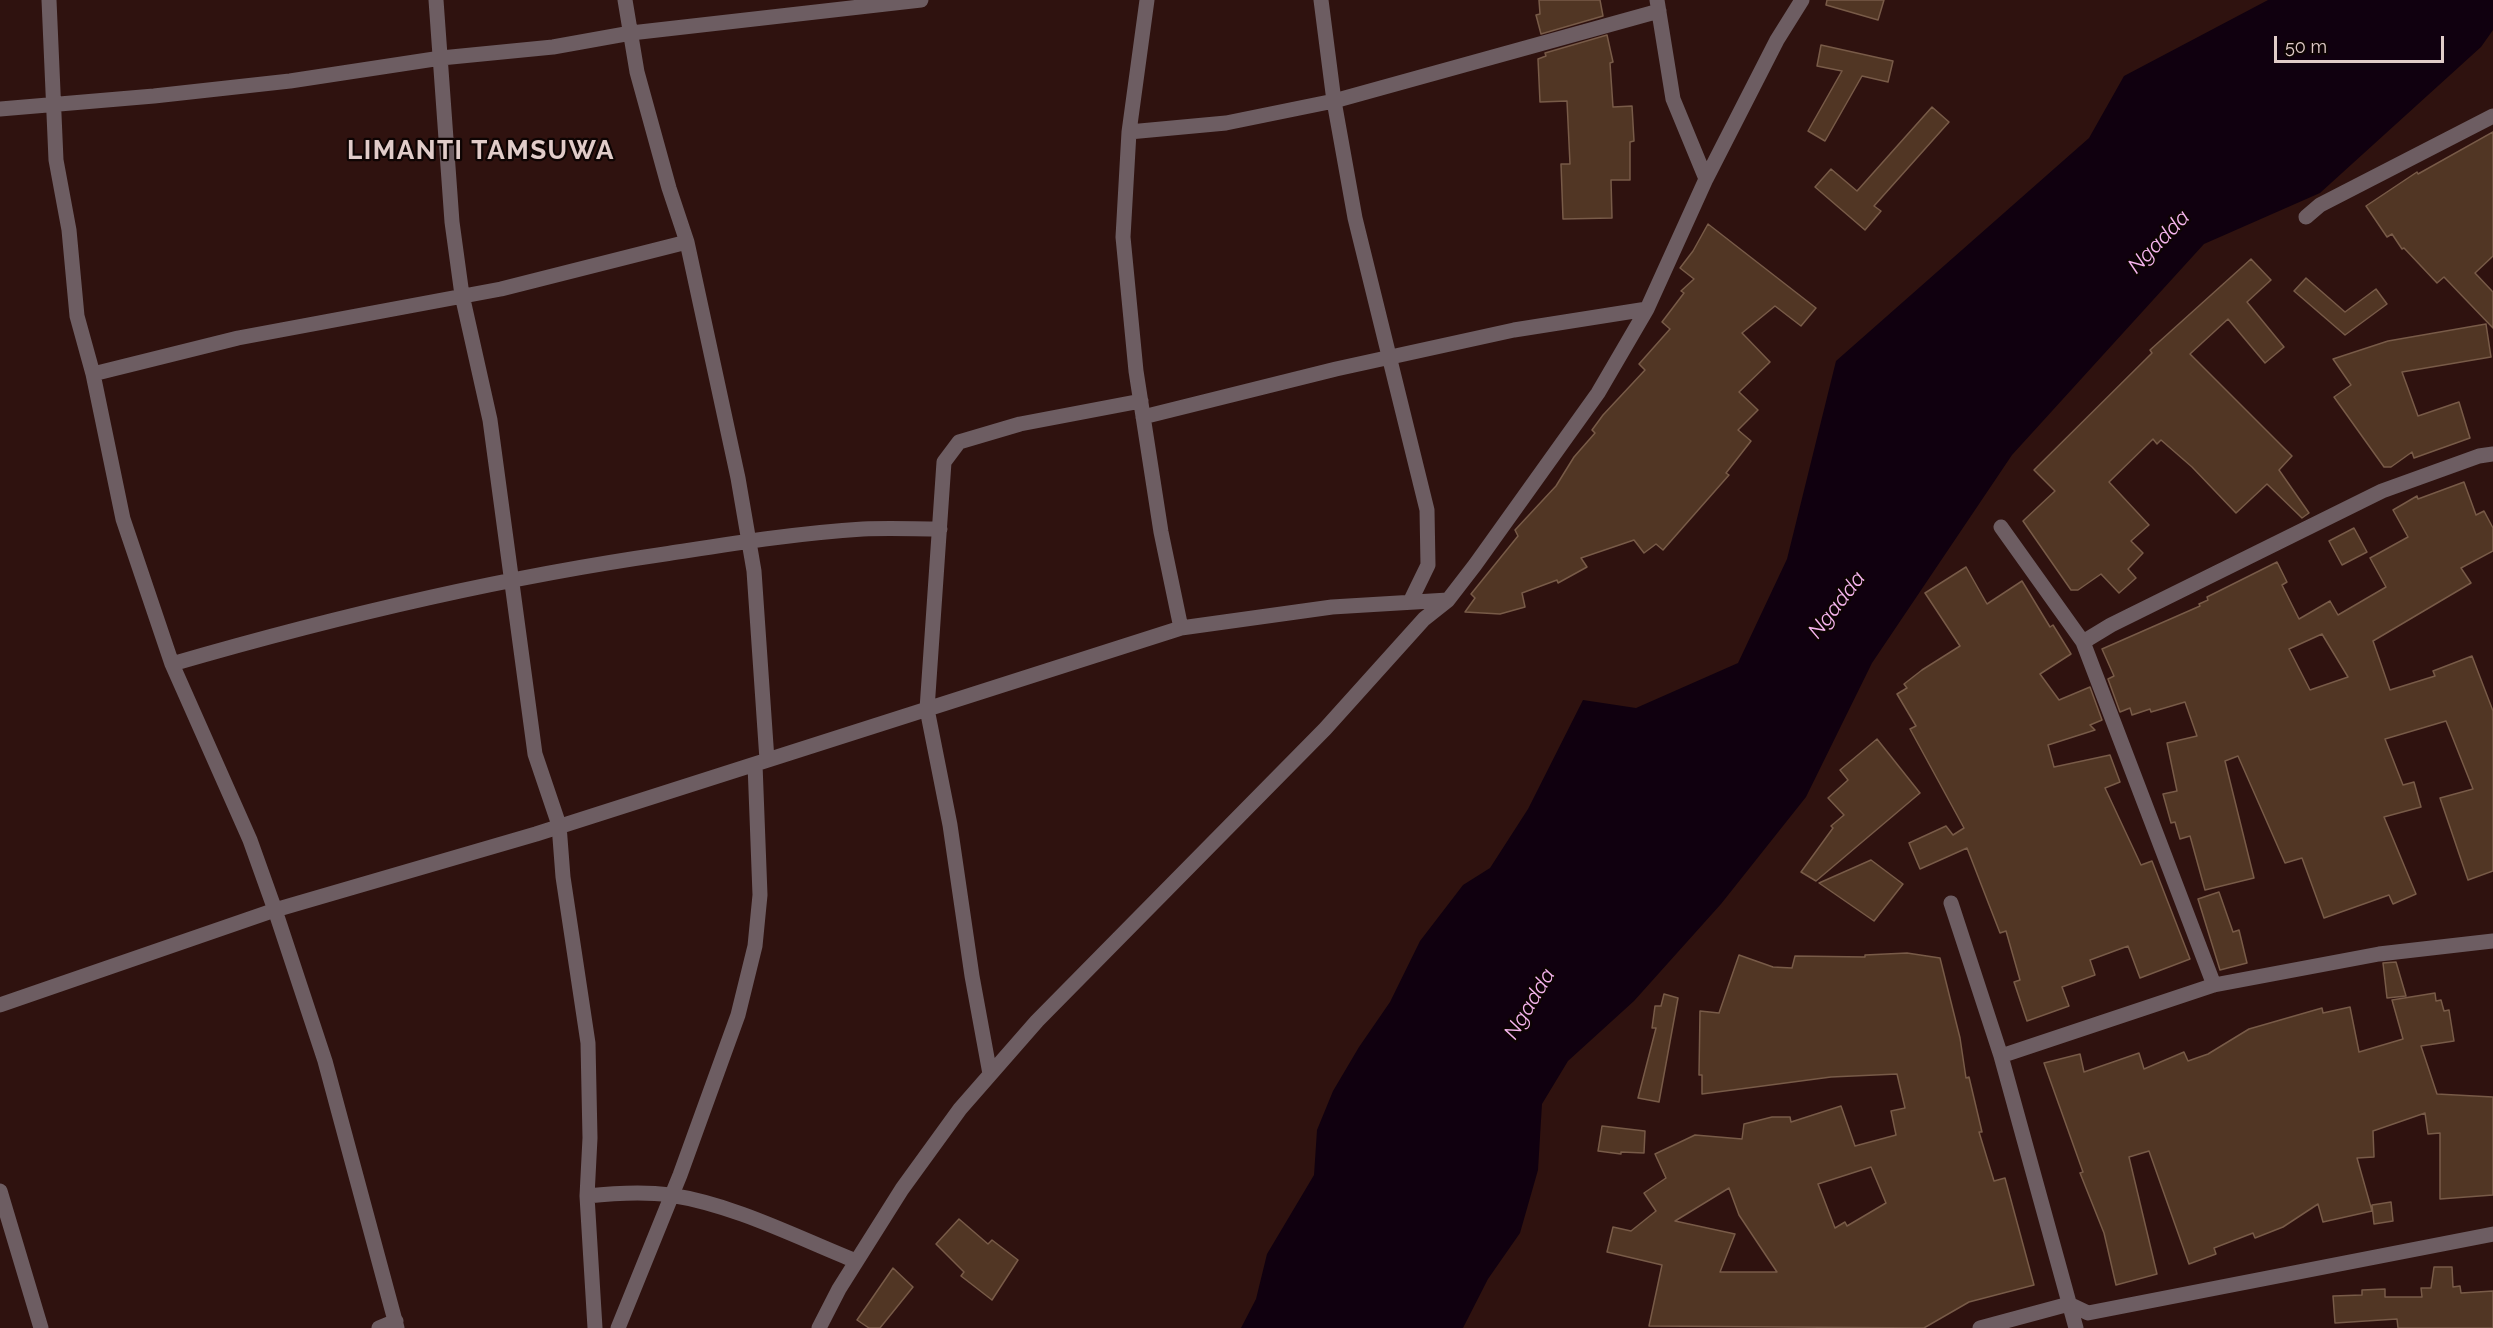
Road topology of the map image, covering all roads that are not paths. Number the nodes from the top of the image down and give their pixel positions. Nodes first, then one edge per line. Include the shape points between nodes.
1 (50, 0) edge
2 (436, 0) edge
3 (625, 0) edge
4 (921, 0) edge
5 (1147, 0) edge
6 (1321, 0) edge
7 (1802, 0) edge
8 (1658, 5) edge
9 (631, 33) junction
10 (441, 58) junction
11 (1334, 101) junction
12 (53, 105) junction
13 (0, 109) edge
14 (2493, 116) edge
15 (1129, 132) junction
16 (1706, 179) junction
17 (2306, 217) dead end
18 (687, 242) junction
19 (462, 296) junction
20 (1647, 309) junction
21 (1388, 358) junction
22 (93, 374) junction
23 (1142, 400) junction
24 (1143, 417) junction
25 (2493, 454) edge
26 (2001, 527) dead end
27 (940, 529) junction
28 (750, 541) junction
29 (513, 579) junction
30 (1448, 600) junction
31 (1410, 602) junction
32 (1180, 628) junction
33 (2083, 642) junction
34 (172, 664) junction
35 (927, 709) junction
36 (761, 762) junction
37 (559, 825) junction
38 (1951, 903) dead end
39 (275, 910) junction
40 (2493, 941) edge
41 (2214, 985) junction
42 (0, 1005) edge
43 (2001, 1056) junction
44 (990, 1074) junction
45 (0, 1191) edge
46 (587, 1196) junction
47 (672, 1196) junction
48 (2493, 1234) edge
49 (856, 1261) junction
50 (2069, 1304) junction
51 (396, 1325) edge
52 (41, 1328) edge
53 (379, 1328) edge
54 (595, 1328) edge
55 (618, 1328) edge
56 (819, 1328) edge
57 (1980, 1328) edge
58 (2076, 1328) edge

1 - 12 street
2 - 10 street
3 - 9 street
4 - 9 street
5 - 15 street
6 - 11 street
7 - 16 street via 1777,40
8 - 11 street
8 - 16 street via 1673,99
9 - 10 street via 553,47
9 - 18 street via 637,72
10 - 12 street via 290,81
10 - 19 street via 452,222
11 - 15 street via 1226,123
11 - 21 street via 1355,218
12 - 13 street
12 - 22 street via 56,160 69,230 77,316
14 - 17 street via 2320,205
15 - 23 street via 1124,237
16 - 20 street
18 - 19 street
18 - 28 street
19 - 22 street via 238,338
19 - 29 street via 490,420
20 - 21 street via 1514,330
20 - 30 street via 1598,393
21 - 24 street
21 - 31 street via 1427,510 1428,566
22 - 34 street via 123,519
23 - 24 street
23 - 27 street via 1020,424 959,442 944,462
24 - 32 street
25 - 33 street via 2382,491 2111,624
26 - 33 street
27 - 28 street via 863,529
27 - 35 street
28 - 29 street
28 - 36 street
29 - 34 street via 302,626
29 - 37 street via 535,754
30 - 31 street
30 - 44 street via 1424,619 1324,729 1037,1021
31 - 32 street via 1332,607
32 - 35 street
33 - 41 street
34 - 39 street via 250,840
35 - 36 street
35 - 44 street
36 - 37 street
36 - 47 street via 756,946 738,1015
37 - 39 street
37 - 46 street via 588,1043
38 - 43 street
39 - 42 street
39 - 51 street via 325,1061
40 - 41 street via 2379,954
41 - 43 street
43 - 50 street
44 - 49 street via 902,1189
45 - 52 street
46 - 47 street via 631,1192
46 - 54 street
47 - 49 street via 748,1216
47 - 55 street
48 - 50 street via 2088,1312
49 - 56 street
50 - 57 street
50 - 58 street
51 - 53 street

